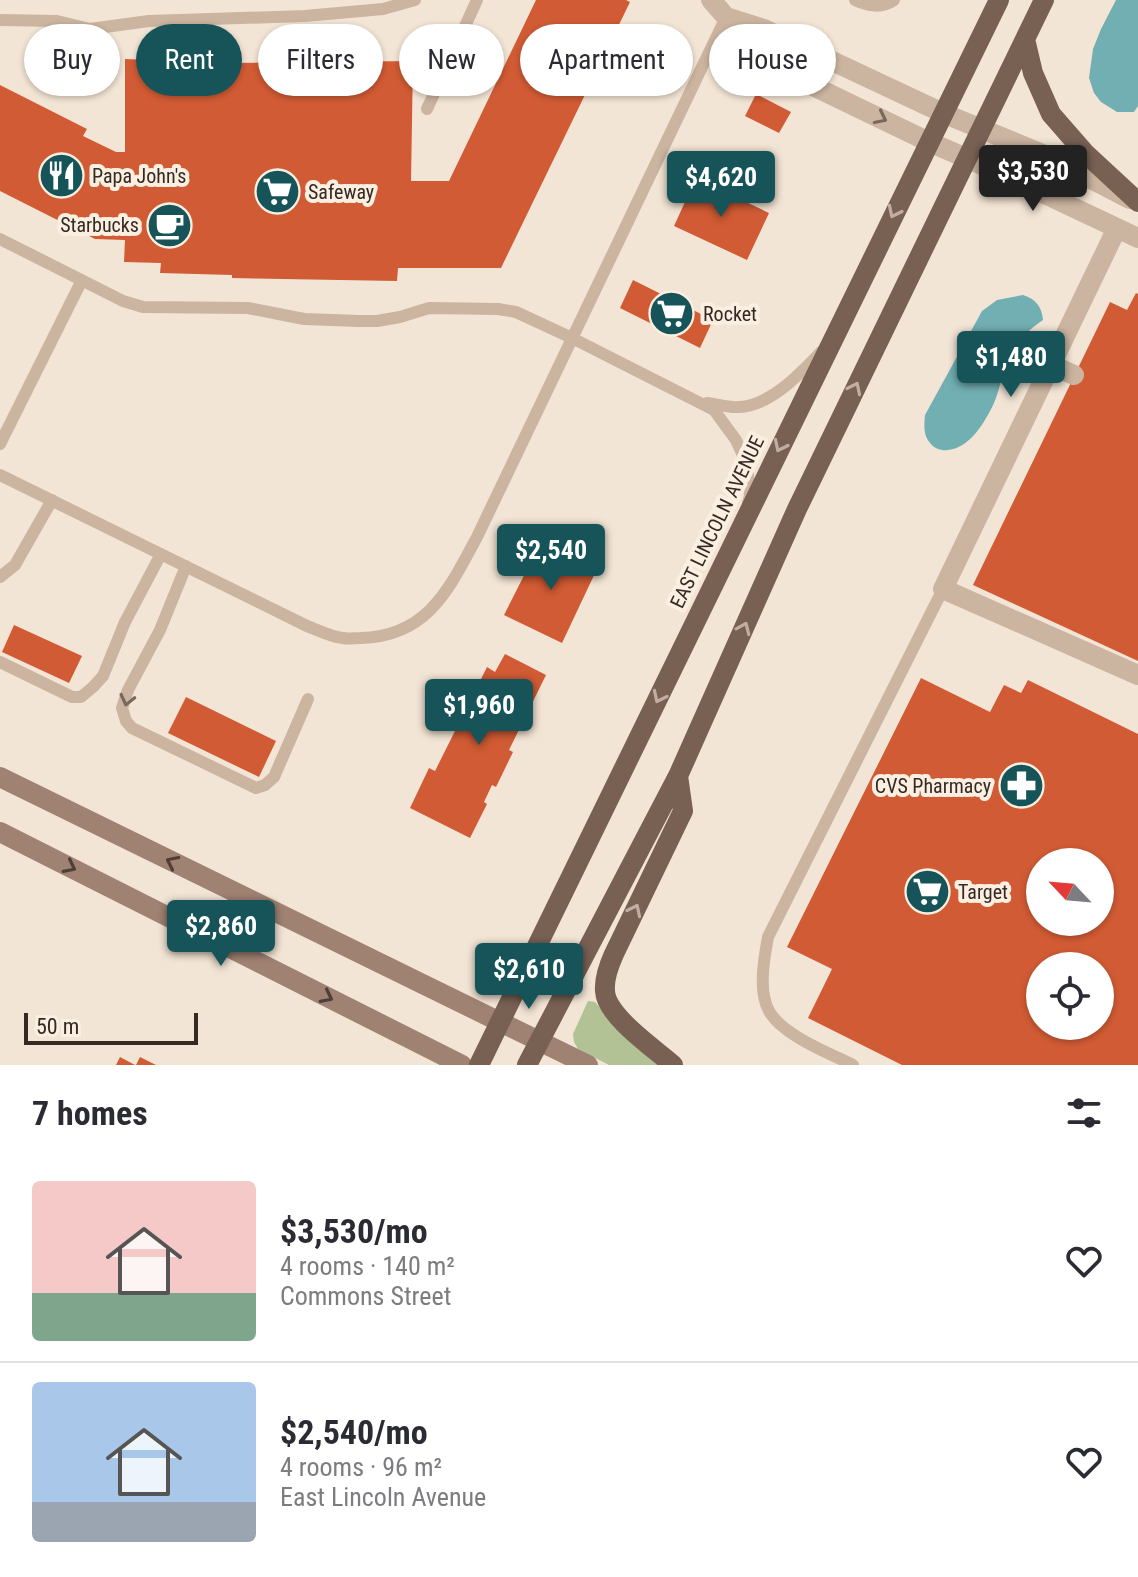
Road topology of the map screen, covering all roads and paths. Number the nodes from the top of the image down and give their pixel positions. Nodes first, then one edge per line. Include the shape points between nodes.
1 (415, 0) edge
2 (477, 0) edge
3 (712, 0) edge
4 (894, 0) edge
5 (999, 0) edge
6 (1044, 0) edge
7 (859, 2) edge
8 (726, 17) junction
9 (0, 20) edge
10 (1025, 39) junction
11 (427, 109) dead end
12 (945, 114) junction
13 (982, 128) junction
14 (929, 142) junction
15 (967, 158) junction
16 (1138, 202) edge
17 (1117, 228) junction
18 (1138, 238) edge
19 (0, 239) edge
20 (82, 280) junction
21 (572, 338) junction
22 (831, 341) junction
23 (1051, 365) junction
24 (1074, 375) dead end
25 (700, 402) junction
26 (0, 444) edge
27 (0, 475) edge
28 (52, 500) junction
29 (745, 518) junction
30 (161, 554) junction
31 (186, 566) junction
32 (0, 577) edge
33 (943, 589) junction
34 (0, 662) edge
35 (1138, 675) edge
36 (308, 699) dead end
37 (678, 776) junction
38 (0, 777) edge
39 (0, 832) edge
40 (501, 1023) junction
41 (539, 1040) junction
42 (462, 1065) edge
43 (479, 1065) edge
44 (527, 1065) edge
45 (588, 1065) edge
46 (673, 1065) edge
47 (853, 1065) edge

1 - 9 lane via 367,11 149,21 90,29 57,21
2 - 11 lane
3 - 8 street
4 - 7 lane via 874,6
5 - 12 main road, EAST LINCOLN AVENUE
6 - 10 main road
8 - 12 street via 764,29
8 -> 14 street via 753,57
8 - 21 lane
10 - 13 main road
10 - 16 main road via 1051,114
12 - 13 street
12 - 14 main road, EAST LINCOLN AVENUE
13 - 15 main road
13 - 16 street
14 - 15 street
14 -> 22 main road, EAST LINCOLN AVENUE
15 - 17 street
37 -> 15 main road via 797,509
17 - 18 street
17 - 23 street
19 - 20 lane
20 - 21 lane via 143,307 248,308 304,319 377,321 429,308 498,309
20 - 26 lane
21 - 25 lane
21 - 31 lane via 453,582 414,624 377,637 342,638
22 - 25 lane via 787,385 761,402 739,407
22 -> 29 main road, EAST LINCOLN AVENUE
23 - 24 street
23 - 33 street
25 - 29 lane via 714,410 747,464 750,496
27 - 28 lane
28 - 30 lane
28 - 32 lane via 15,565
29 -> 40 main road, EAST LINCOLN AVENUE
30 - 31 lane
30 - 34 lane via 103,676 81,697
31 -> 36 lane via 128,690 122,708 132,728 256,788 274,777
33 - 35 street
33 - 47 lane via 768,937 762,965 768,1010 780,1025
37 - 41 main road
46 -> 37 main road via 619,1018 604,990 608,966 683,811
40 -> 38 main road
39 -> 42 main road
40 - 41 main road
40 - 43 main road, EAST LINCOLN AVENUE
41 - 44 main road
41 - 45 main road

